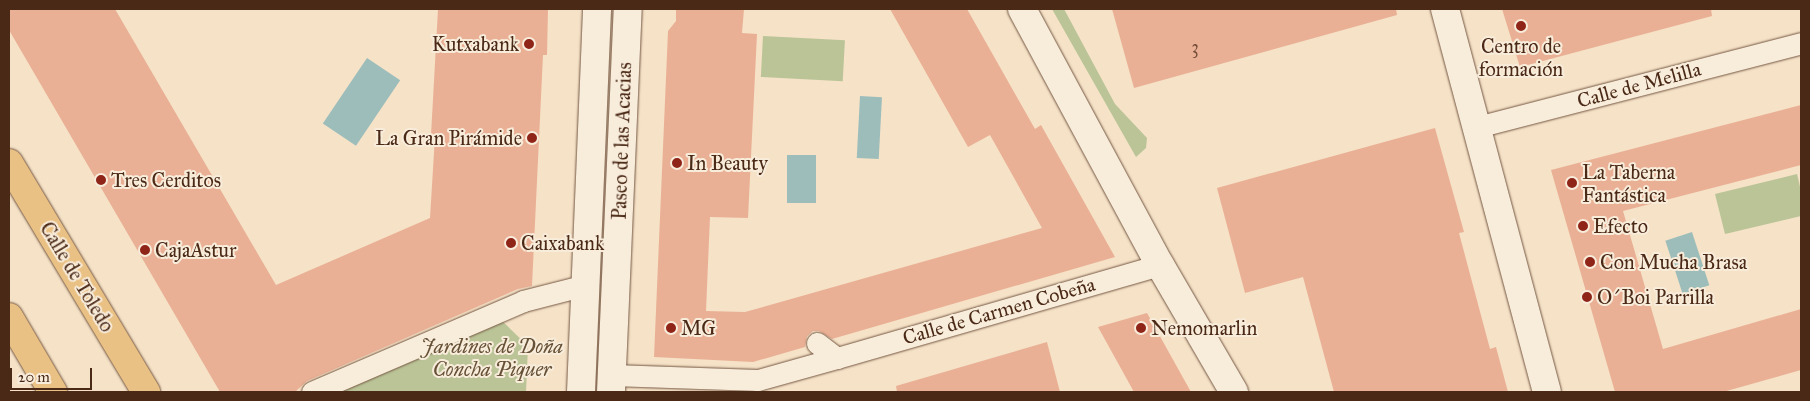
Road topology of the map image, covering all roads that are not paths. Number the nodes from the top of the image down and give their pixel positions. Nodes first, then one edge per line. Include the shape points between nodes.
1 (597, 9) edge
2 (628, 9) edge
3 (1022, 9) edge
4 (1445, 9) edge
5 (1801, 42) edge
6 (1476, 127) junction
7 (9, 163) edge
8 (1160, 265) junction
9 (586, 285) junction
10 (9, 317) edge
11 (817, 344) dead end
12 (837, 358) junction
13 (612, 384) edge
14 (53, 392) edge
15 (146, 392) edge
16 (312, 392) edge
17 (580, 392) edge
18 (1234, 392) edge
19 (1547, 392) edge

1 - 9 street, Paseo de las Acacias
2 - 13 street, Paseo de las Acacias
3 - 8 street
4 - 6 street
5 - 6 street, Calle de Melilla
6 - 19 street
7 - 15 main road, Calle de Toledo
8 - 12 street, Calle de Carmen Cobeña
8 - 18 street
9 - 16 street via 523,301
9 - 17 street, Paseo de las Acacias
10 - 14 main road
11 - 12 street
12 - 13 street, Calle de Carmen Cobeña via 758,380

